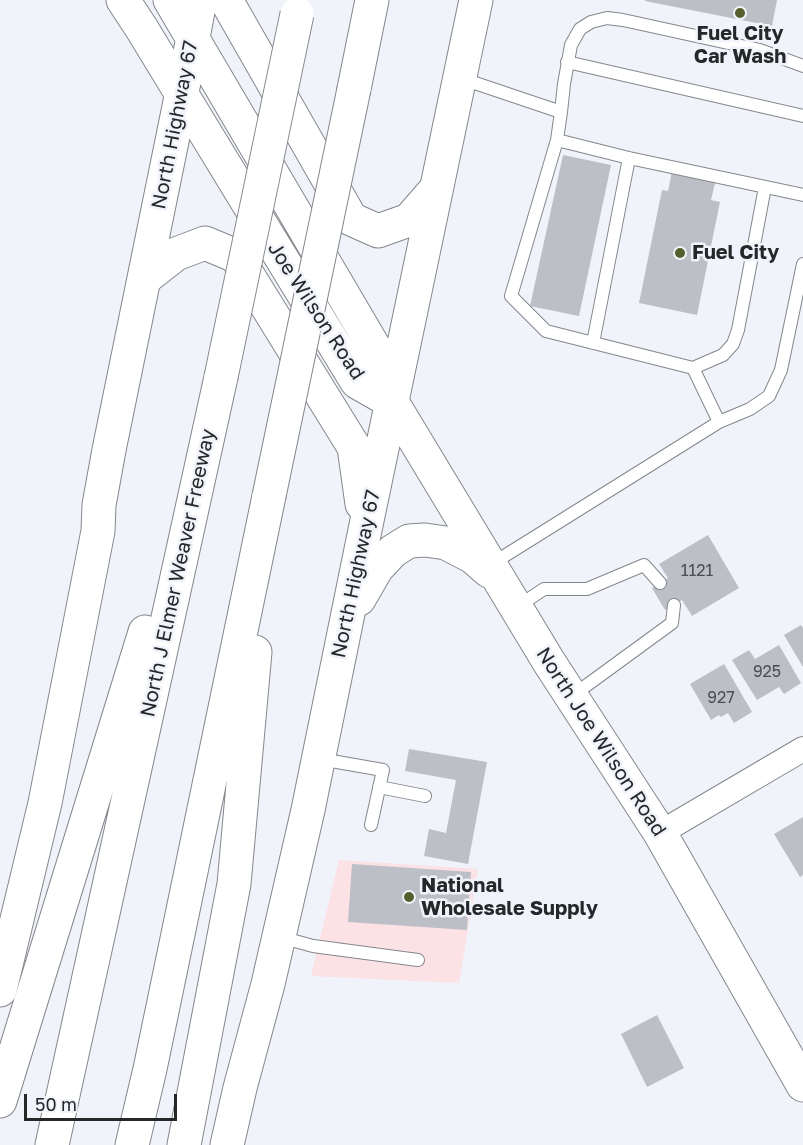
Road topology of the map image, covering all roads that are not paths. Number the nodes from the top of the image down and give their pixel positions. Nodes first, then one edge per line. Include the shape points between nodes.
1 (123, 0) edge
2 (170, 0) edge
3 (200, 0) edge
4 (226, 0) edge
5 (372, 0) edge
6 (476, 0) edge
7 (299, 7) edge
8 (193, 38) junction
9 (567, 62) junction
10 (803, 66) edge
11 (459, 77) junction
12 (182, 95) junction
13 (561, 112) junction
14 (803, 116) edge
15 (557, 140) junction
16 (629, 158) junction
17 (765, 187) junction
18 (436, 189) junction
19 (803, 195) edge
20 (803, 264) edge
21 (144, 279) junction
22 (593, 343) junction
23 (693, 368) junction
24 (221, 377) junction
25 (392, 402) junction
26 (719, 422) junction
27 (269, 496) junction
28 (365, 530) junction
29 (660, 583) dead end
30 (502, 585) junction
31 (674, 605) dead end
32 (346, 622) junction
33 (571, 697) junction
34 (803, 749) edge
35 (319, 759) junction
36 (379, 787) junction
37 (425, 796) dead end
38 (371, 825) dead end
39 (660, 833) junction
40 (279, 936) junction
41 (418, 960) dead end
42 (0, 990) edge
43 (802, 1080) edge
44 (0, 1101) edge
45 (52, 1145) edge
46 (132, 1145) edge
47 (184, 1145) edge
48 (227, 1145) edge

1 - 12 main road, Joe Wilson Road
2 - 8 main road, Joe Wilson Road
3 - 8 main road, North Highway 67
4 - 18 main road via 351,219 378,231 409,220
5 - 27 main road, bridge
6 - 11 main road, North Highway 67
7 - 24 main road, North J Elmer Weaver Freeway, bridge
8 - 12 main road, North Highway 67
8 - 25 main road, Joe Wilson Road via 381,359
9 - 10 lane via 580,29 607,18 760,50
9 - 13 lane
9 - 14 lane
11 - 13 lane
11 - 18 main road, North Highway 67
12 - 21 main road, North Highway 67
12 - 25 main road, Joe Wilson Road via 357,382
13 - 15 lane
15 - 16 lane
15 - 22 lane via 511,296 546,331
16 - 17 lane
16 - 22 lane
17 - 19 lane
17 - 23 lane via 734,344 723,355
18 - 25 main road, North Highway 67
20 - 26 lane via 781,370 769,396
21 - 28 main road via 176,254 205,243 236,256 354,447
21 - 42 main road, North Highway 67 via 45,803
22 - 23 lane
23 - 26 lane
24 - 44 main road
24 - 45 main road, North J Elmer Weaver Freeway
25 - 28 main road, North Highway 67
25 - 30 main road, North Joe Wilson Road
26 - 30 lane
27 - 46 main road
27 - 47 main road via 234,884
28 - 32 main road, North Highway 67
29 - 30 lane via 644,565 587,589
30 - 32 main road via 473,556 447,543 409,541 377,568
30 - 33 main road, North Joe Wilson Road
31 - 33 lane via 672,623
32 - 35 main road, North Highway 67
33 - 39 main road, North Joe Wilson Road
34 - 39 street
35 - 36 lane via 383,770
35 - 40 main road, North Highway 67
36 - 37 lane
36 - 38 lane
39 - 43 main road, North Joe Wilson Road
40 - 41 lane via 313,946
40 - 48 main road, North Highway 67

